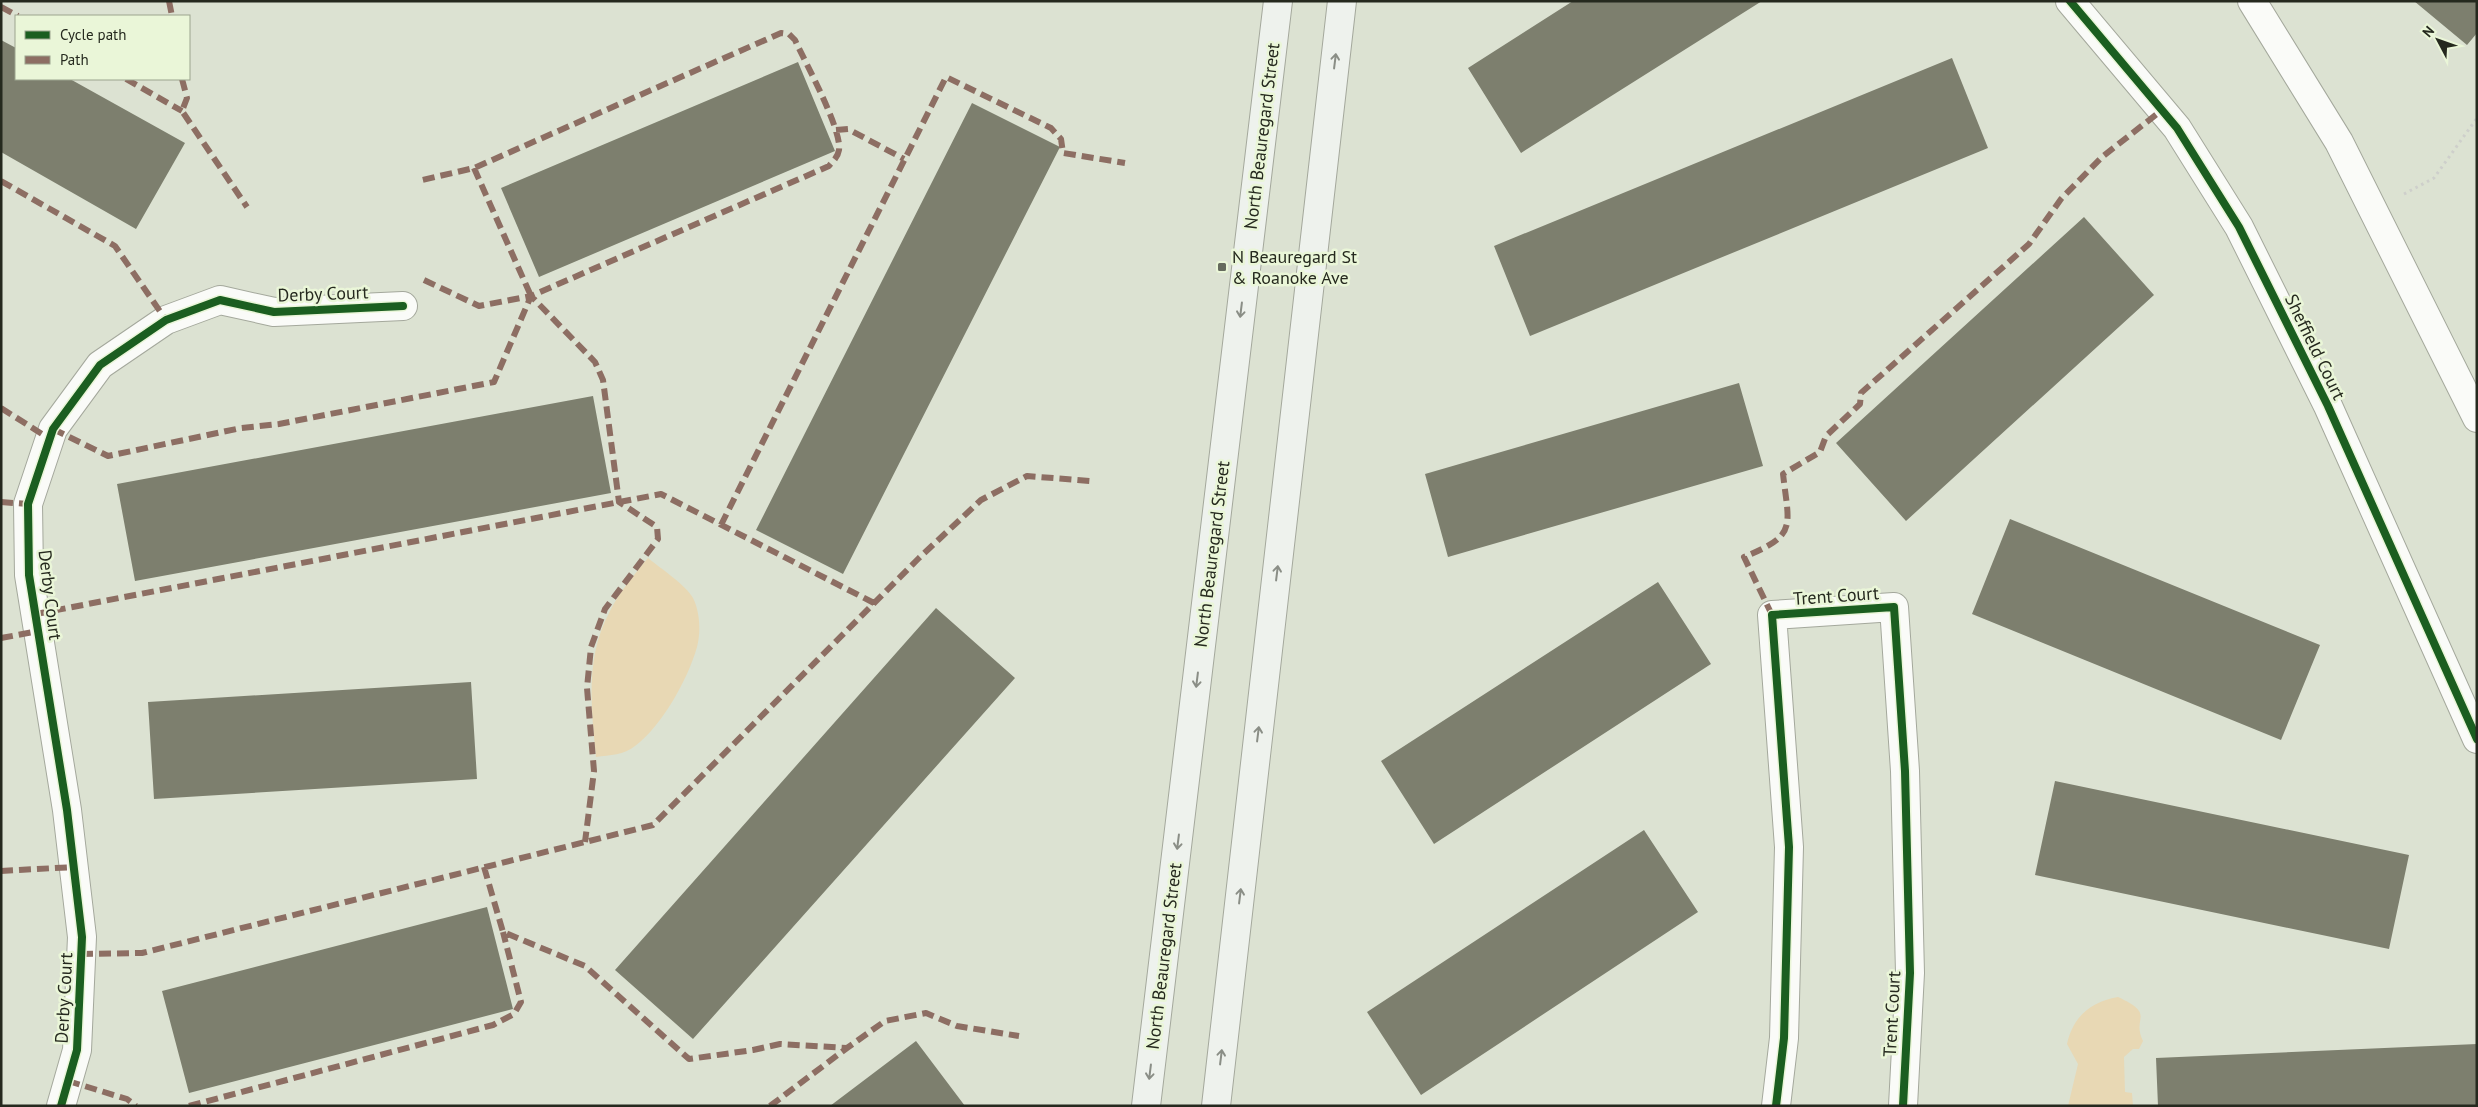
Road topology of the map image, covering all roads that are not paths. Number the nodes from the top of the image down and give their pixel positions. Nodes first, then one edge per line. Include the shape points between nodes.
1 (1278, 1) edge
2 (1342, 1) edge
3 (2070, 1) edge
4 (2252, 1) edge
5 (403, 306) dead end
6 (2477, 418) edge
7 (2477, 739) edge
8 (61, 1106) edge
9 (1146, 1106) edge
10 (1216, 1106) edge
11 (1776, 1106) edge
12 (1902, 1106) edge

1 -> 9 main road, North Beauregard Street
10 -> 2 main road
3 - 7 street, Sheffield Court via 2177,128 2239,227 2328,406
4 - 6 street via 2339,142
5 - 8 street, Derby Court via 274,312 220,300 166,320 100,365 55,425 28,504 28,575 65,801 82,937 76,1050
11 - 12 street, Trent Court via 1784,1038 1789,847 1772,615 1894,606 1905,771 1910,973

